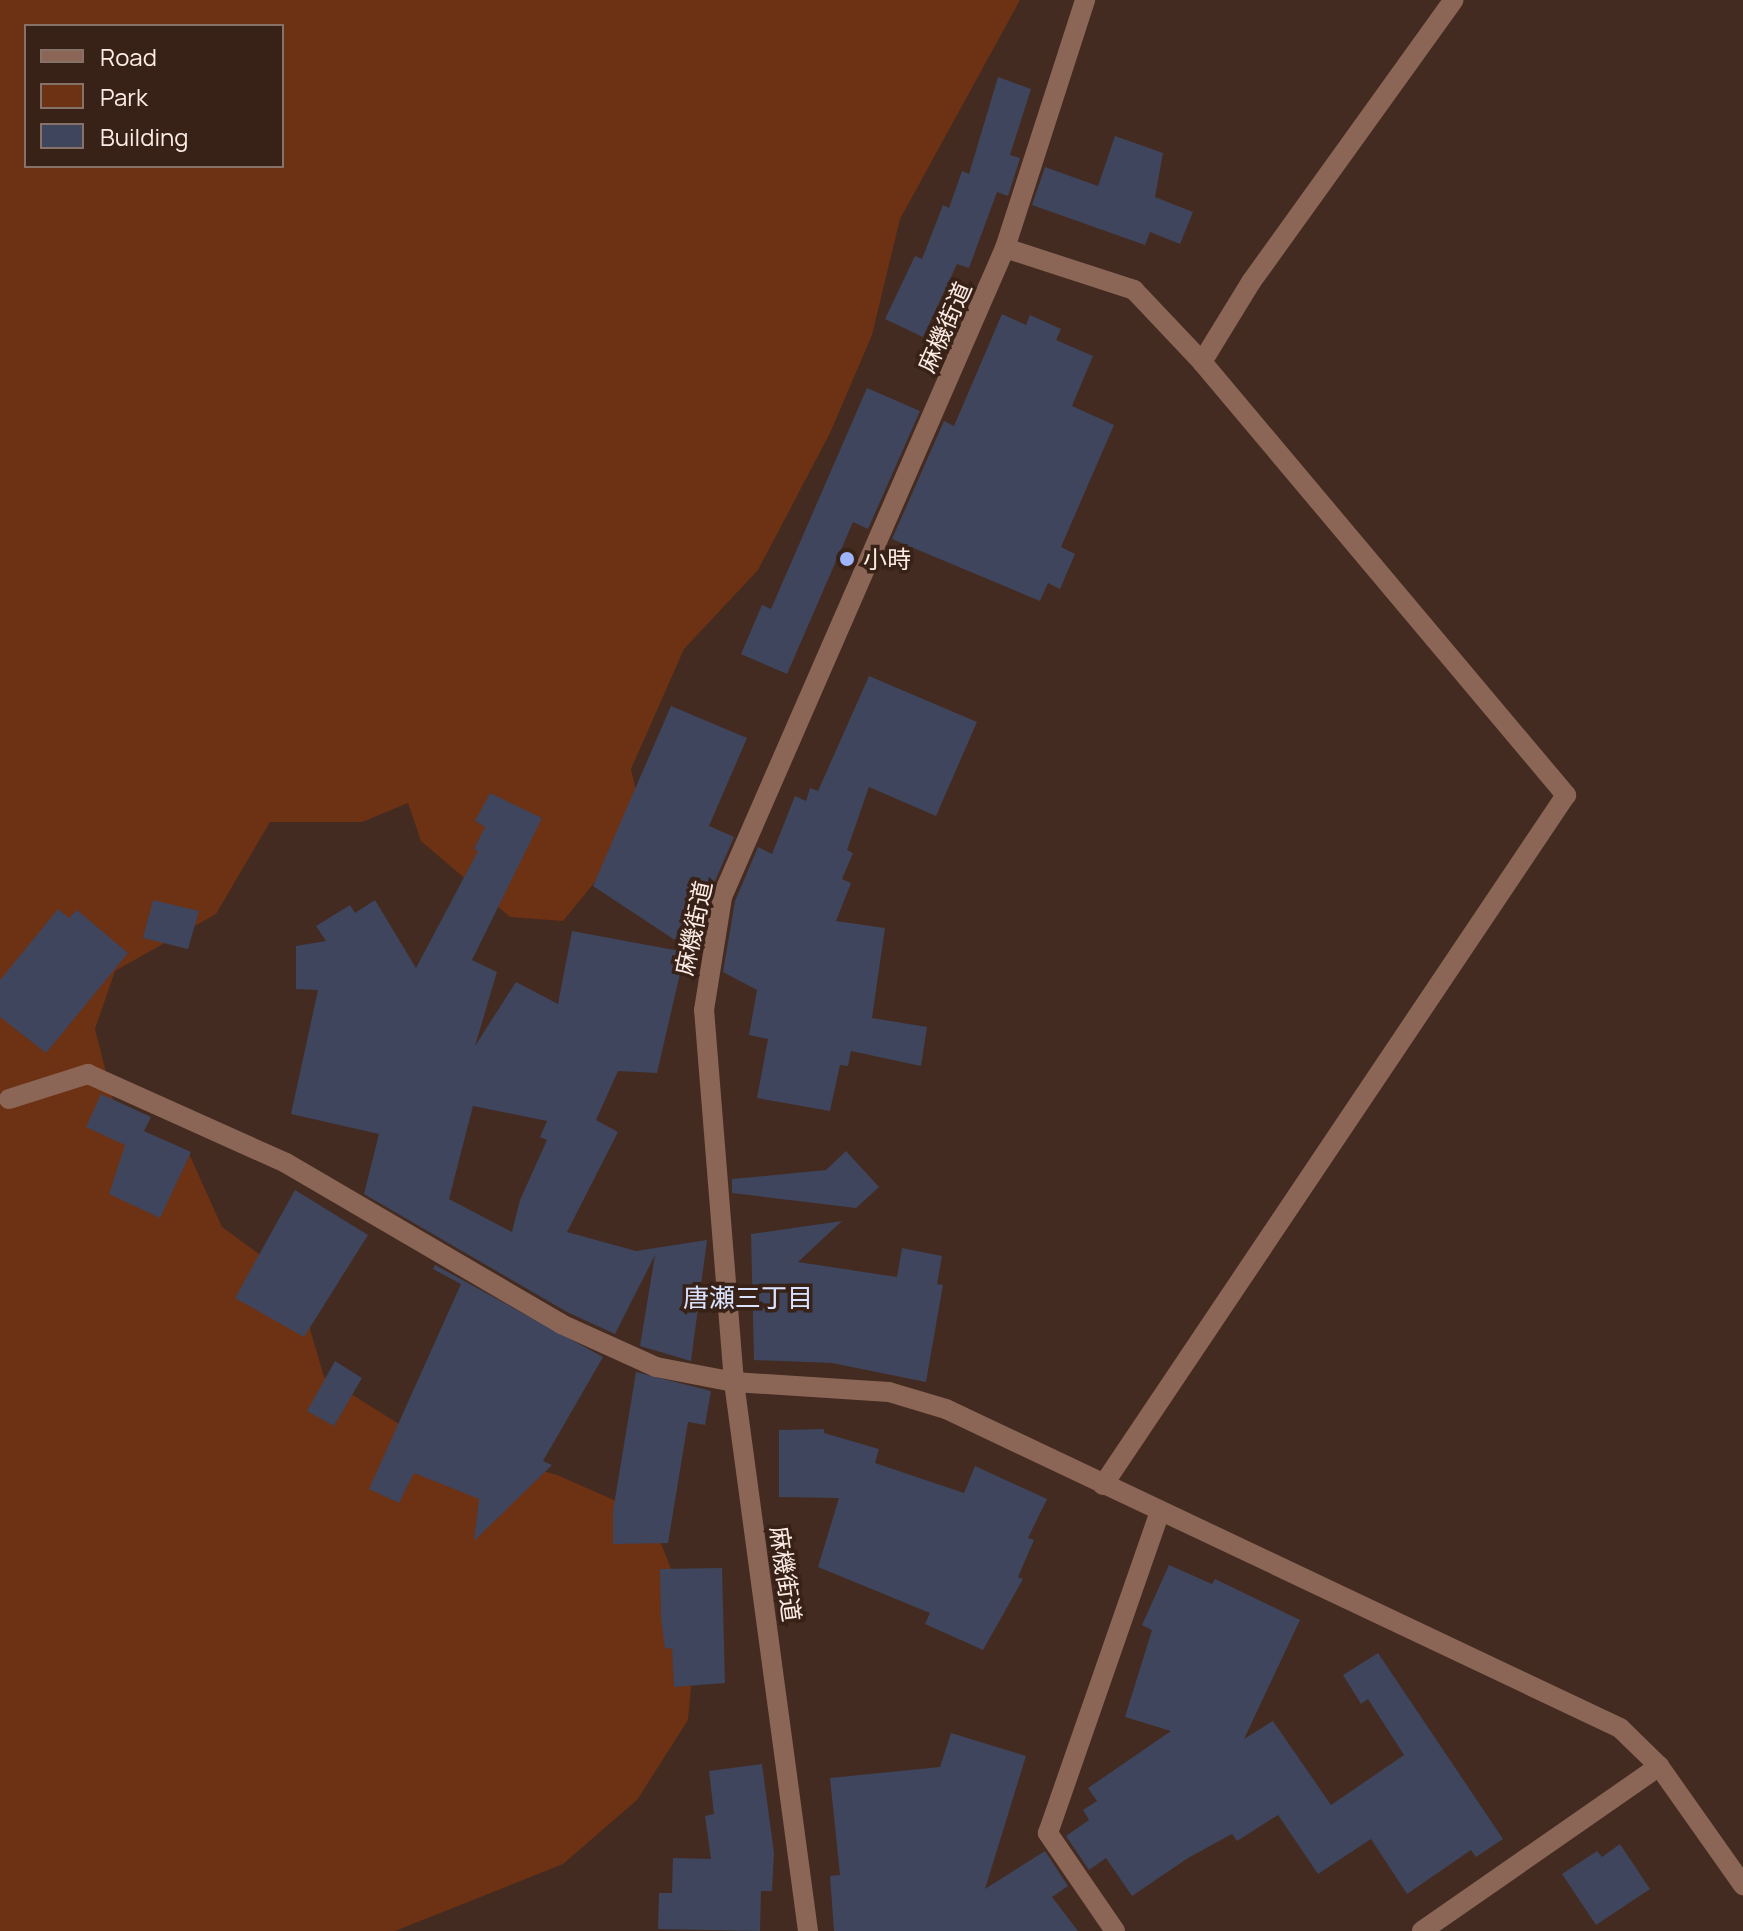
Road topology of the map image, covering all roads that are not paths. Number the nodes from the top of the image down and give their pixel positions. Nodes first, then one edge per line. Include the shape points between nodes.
1 (1085, 0) edge
2 (1454, 0) edge
3 (1005, 248) junction
4 (1202, 362) junction
5 (9, 1099) dead end
6 (734, 1382) junction
7 (1103, 1485) junction
8 (1160, 1511) junction
9 (1659, 1766) junction
10 (1743, 1885) edge
11 (808, 1931) edge
12 (1115, 1931) edge
13 (1422, 1931) edge

1 - 3 street, 麻機街道
2 - 4 street via 1251,282
3 - 4 street via 1134,290
3 - 6 street, 麻機街道 via 722,897 704,1010
4 - 7 street via 1566,795
5 - 6 street via 88,1074 286,1163 561,1324 656,1367
6 - 7 street via 889,1392 946,1409
6 - 11 street, 麻機街道
7 - 8 street
8 - 9 street via 1620,1728
8 - 12 street via 1048,1833
9 - 10 street
9 - 13 street

